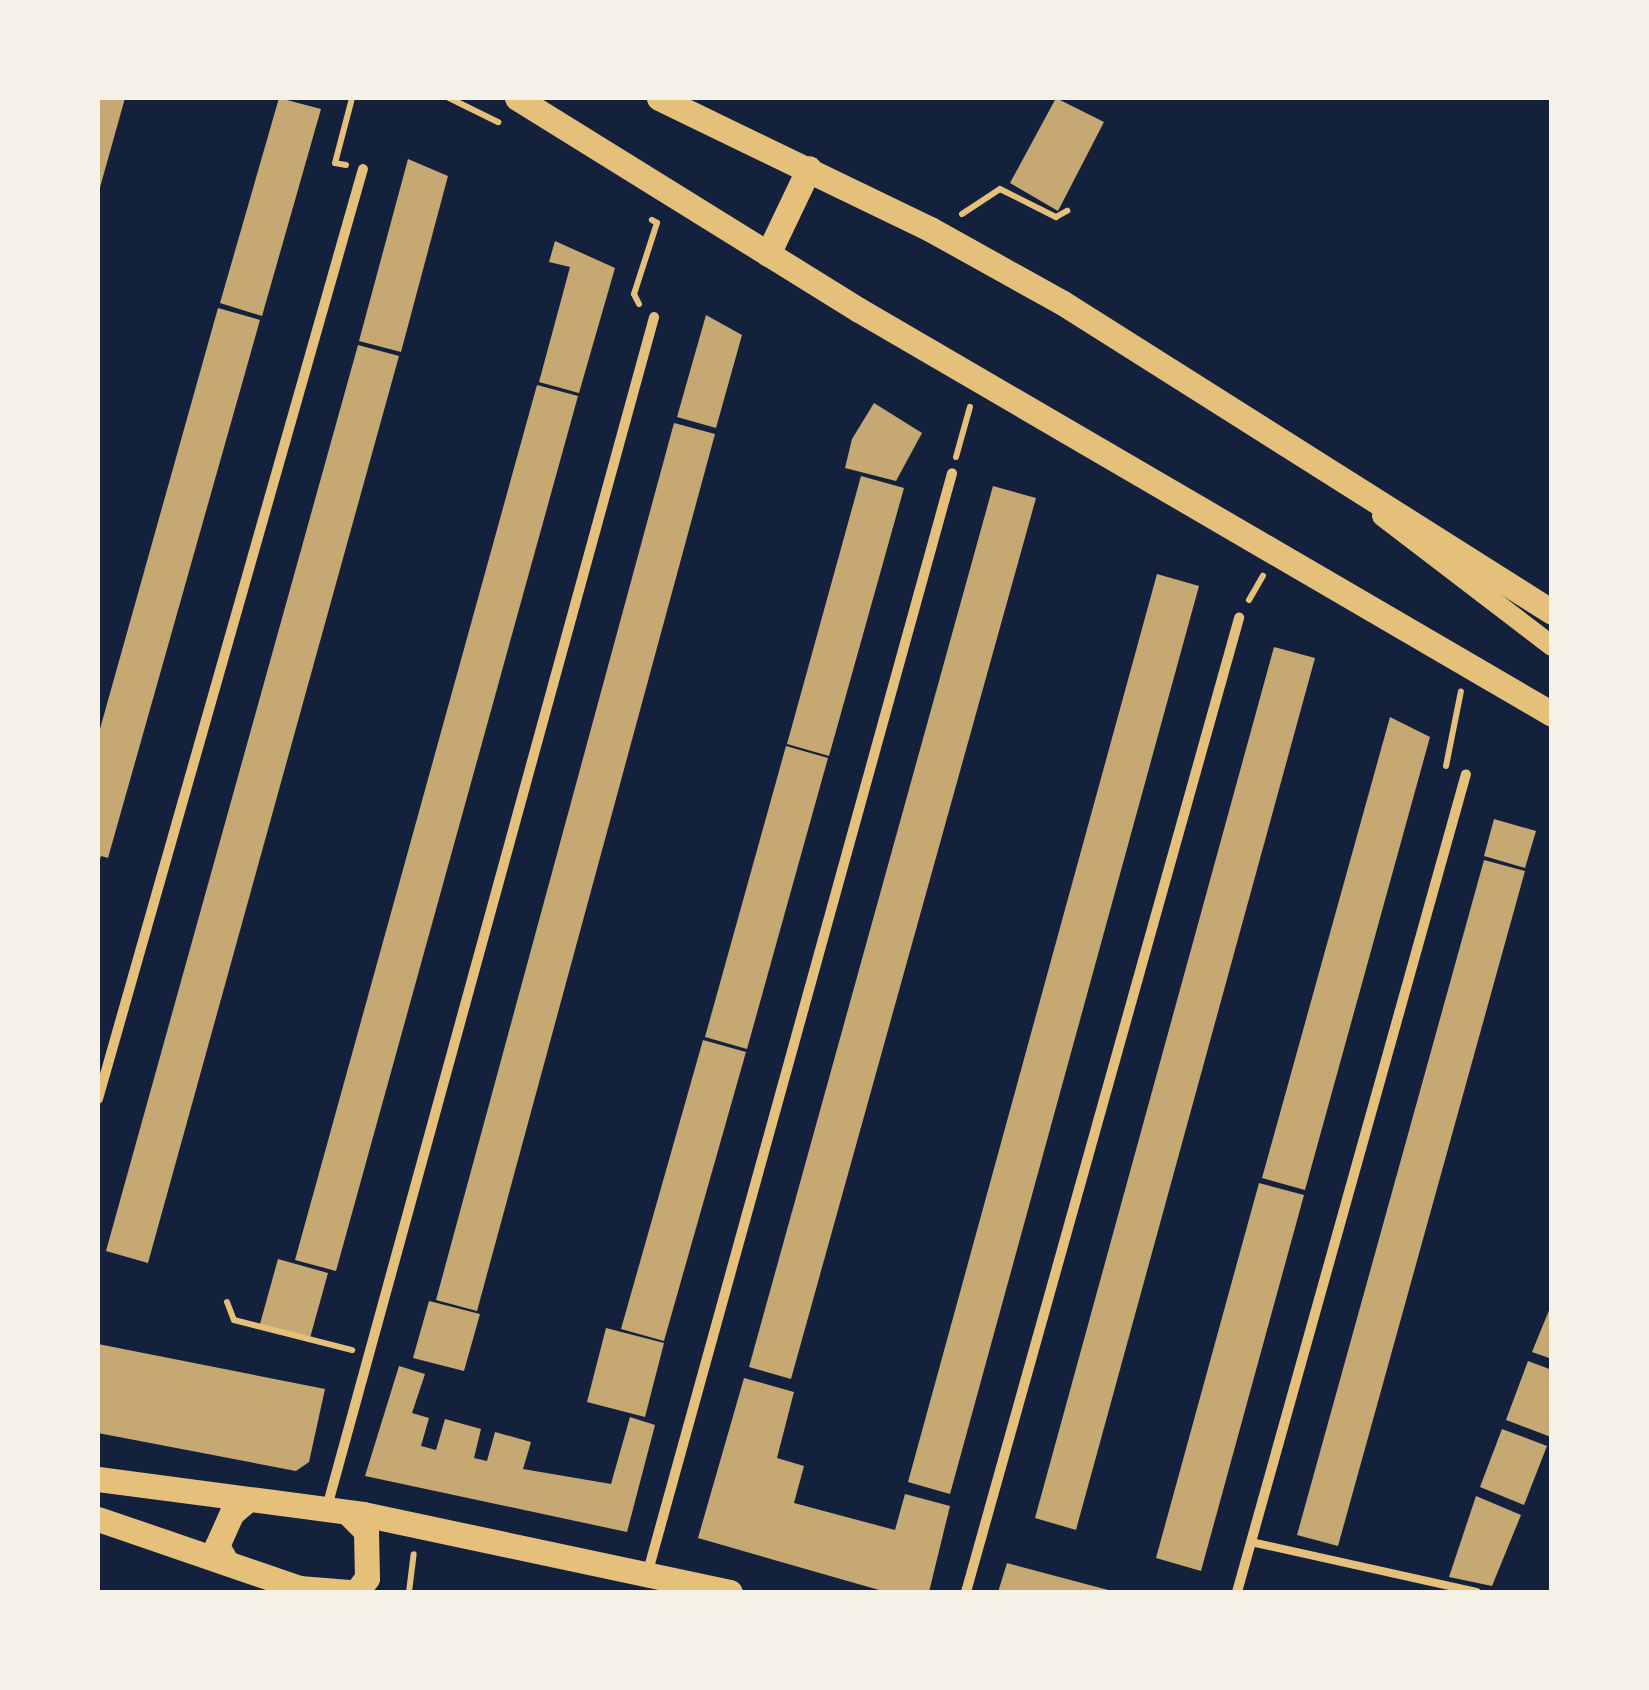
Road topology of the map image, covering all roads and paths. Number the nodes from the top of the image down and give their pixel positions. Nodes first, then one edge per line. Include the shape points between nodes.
1 (352, 98) edge
2 (517, 98) edge
3 (659, 98) edge
4 (809, 168) junction
5 (363, 169) joint
6 (1067, 210) dead end
7 (646, 216) dead end
8 (957, 218) dead end
9 (768, 254) junction
10 (654, 317) joint
11 (981, 380) junction
12 (1319, 464) junction
13 (952, 473) joint
14 (1278, 556) junction
15 (1552, 612) edge
16 (1239, 618) joint
17 (1552, 646) edge
18 (1469, 666) junction
19 (1552, 714) edge
20 (1466, 774) joint
21 (98, 1099) edge
22 (227, 1302) dead end
23 (367, 1354) junction
24 (98, 1479) edge
25 (248, 1499) junction
26 (336, 1511) junction
27 (98, 1518) edge
28 (1251, 1542) junction
29 (416, 1544) dead end
30 (227, 1564) junction
31 (648, 1572) junction
32 (353, 1592) edge
33 (408, 1592) edge
34 (730, 1592) edge
35 (966, 1592) edge
36 (1237, 1592) edge
37 (1477, 1592) edge

1 - 5 path via 335,163
2 - 9 main road
3 - 4 main road
4 - 9 main road
4 - 12 main road via 1063,303
5 - 21 street
6 - 8 path via 1056,217 1000,188
7 - 10 path via 658,223 634,294
9 - 11 main road
10 - 23 street
11 - 13 path
11 - 14 main road
12 - 15 main road
12 - 17 main road
13 - 31 street
14 - 16 path
14 - 18 main road
16 - 35 street
18 - 19 main road
18 - 20 path via 1452,710 1446,768
20 - 28 street
22 - 23 path via 234,1320
23 - 26 street
24 - 25 main road
25 - 26 main road
25 - 30 main road via 232,1512 218,1546
26 - 31 main road
26 - 32 main road via 366,1531 367,1578
27 - 30 main road
28 - 36 street
28 - 37 lane
29 - 33 path
30 - 32 main road via 299,1588
31 - 34 main road

